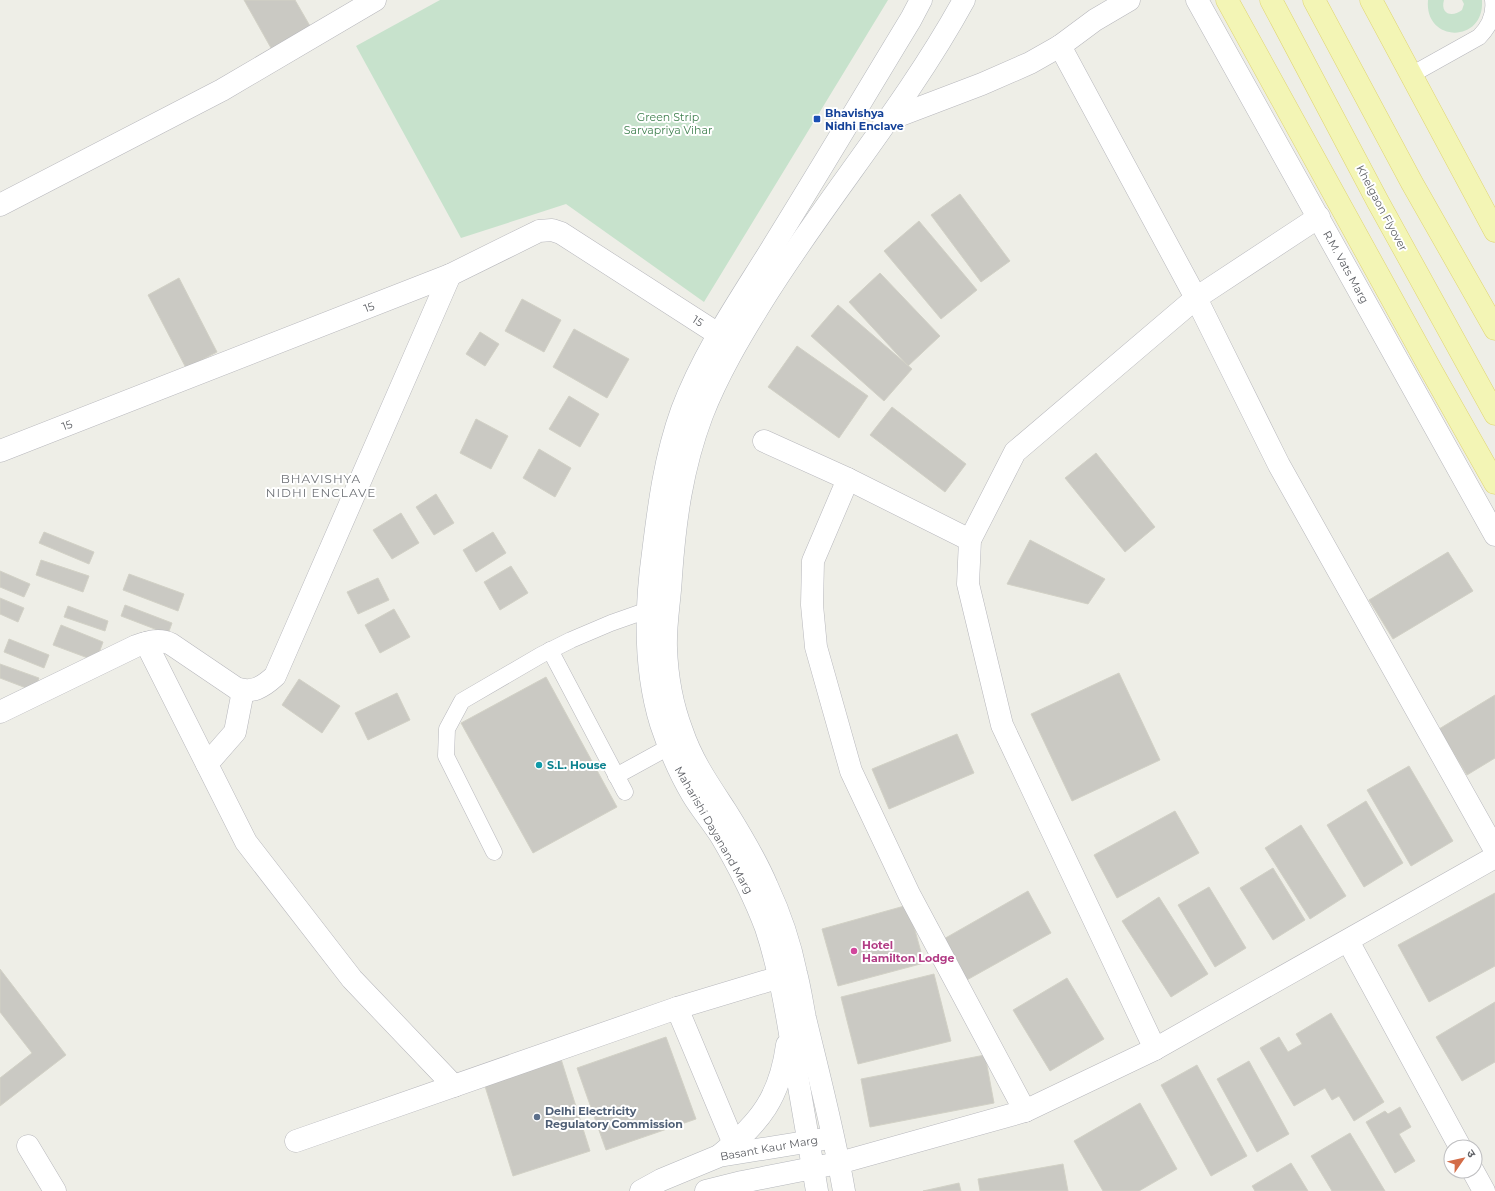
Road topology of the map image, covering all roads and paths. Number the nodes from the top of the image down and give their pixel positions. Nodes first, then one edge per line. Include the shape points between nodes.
1 (375, 0) edge
2 (921, 0) edge
3 (964, 0) edge
4 (1129, 0) edge
5 (1197, 0) edge
6 (1227, 0) edge
7 (1271, 0) edge
8 (1314, 0) edge
9 (1371, 0) edge
10 (1493, 0) edge
11 (1060, 46) junction
12 (1411, 75) junction
13 (890, 119) junction
14 (0, 205) edge
15 (1319, 217) junction
16 (1495, 231) edge
17 (783, 250) junction
18 (450, 275) junction
19 (1196, 298) junction
20 (1495, 329) edge
21 (727, 339) junction
22 (1495, 414) edge
23 (764, 441) dead end
24 (0, 451) edge
25 (848, 479) junction
26 (1495, 483) edge
27 (1495, 535) edge
28 (970, 540) junction
29 (648, 610) junction
30 (146, 643) junction
31 (550, 650) junction
32 (243, 691) junction
33 (0, 712) edge
34 (669, 747) junction
35 (207, 764) junction
36 (616, 776) junction
37 (625, 792) dead end
38 (1495, 850) edge
39 (494, 852) dead end
40 (1495, 857) edge
41 (1348, 941) junction
42 (780, 977) junction
43 (677, 1008) junction
44 (789, 1027) junction
45 (1155, 1049) junction
46 (454, 1086) junction
47 (1025, 1112) junction
48 (833, 1138) junction
49 (1456, 1139) edge
50 (296, 1141) dead end
51 (809, 1141) junction
52 (28, 1146) dead end
53 (726, 1150) junction
54 (839, 1163) junction
55 (813, 1169) junction
56 (1477, 1179) edge
57 (742, 1182) junction
58 (55, 1191) edge
59 (641, 1191) edge
60 (706, 1191) edge
61 (775, 1191) edge
62 (817, 1191) edge
63 (844, 1191) edge
64 (1484, 1191) edge

1 - 14 street via 222,90
2 - 17 street
3 - 13 street via 943,39
4 - 11 street via 1095,20
5 - 15 street, R.M. Vats Marg
6 - 26 main road
7 - 22 main road, Khelgaon Flyover via 1378,202
8 - 20 main road via 1412,183
9 - 12 main road
10 - 12 lane via 1492,17 1479,37
11 - 13 street via 1030,63 982,84
11 - 19 street
12 - 16 main road
13 - 17 street
15 - 19 street
15 - 27 street, R.M. Vats Marg
17 - 21 street
18 - 21 street, 15 via 539,231 552,230 561,233
18 - 24 street, 15
18 - 32 street via 275,676 259,688
19 - 28 street via 1015,452
19 - 38 street via 1279,466
21 - 29 street, Maharishi Dayanand Marg via 698,371 669,452 660,493 649,579
21 - 48 street, Maharishi Dayanand Marg via 717,380 688,457 679,497 666,645 668,675 682,732 694,759 748,847 768,887 784,928
23 - 25 street
25 - 28 street
25 - 47 street via 813,561 812,605 816,647 851,771 909,894
28 - 45 street via 968,584 1002,725
29 - 31 lane
29 - 34 street, Maharishi Dayanand Marg via 652,689
30 - 32 street via 160,641 171,644
30 - 33 street
30 - 35 street
31 - 36 lane
31 - 39 lane via 462,701 447,729 446,756
32 - 35 street via 235,732
34 - 36 lane
34 - 42 street, Maharishi Dayanand Marg via 692,794 746,881 766,928
35 - 46 street via 246,842 352,979
36 - 37 lane
40 - 41 street
41 - 45 street
41 - 49 street
42 - 43 street
42 - 44 street, Maharishi Dayanand Marg
43 - 46 street
43 - 53 street
44 - 51 street, Maharishi Dayanand Marg
44 - 53 street via 779,1083 760,1116 748,1131
45 - 47 street
46 - 50 street
47 - 54 street
48 - 51 street, Basant Kaur Marg
48 - 54 street, Maharishi Dayanand Marg
51 - 53 street, Basant Kaur Marg
51 - 55 street, Maharishi Dayanand Marg
52 - 58 street
53 - 59 street, Basant Kaur Marg
54 - 55 street
54 - 63 street, Maharishi Dayanand Marg
55 - 57 street
55 - 62 street, Maharishi Dayanand Marg
56 - 64 street
57 - 60 street
57 - 61 street via 762,1185

